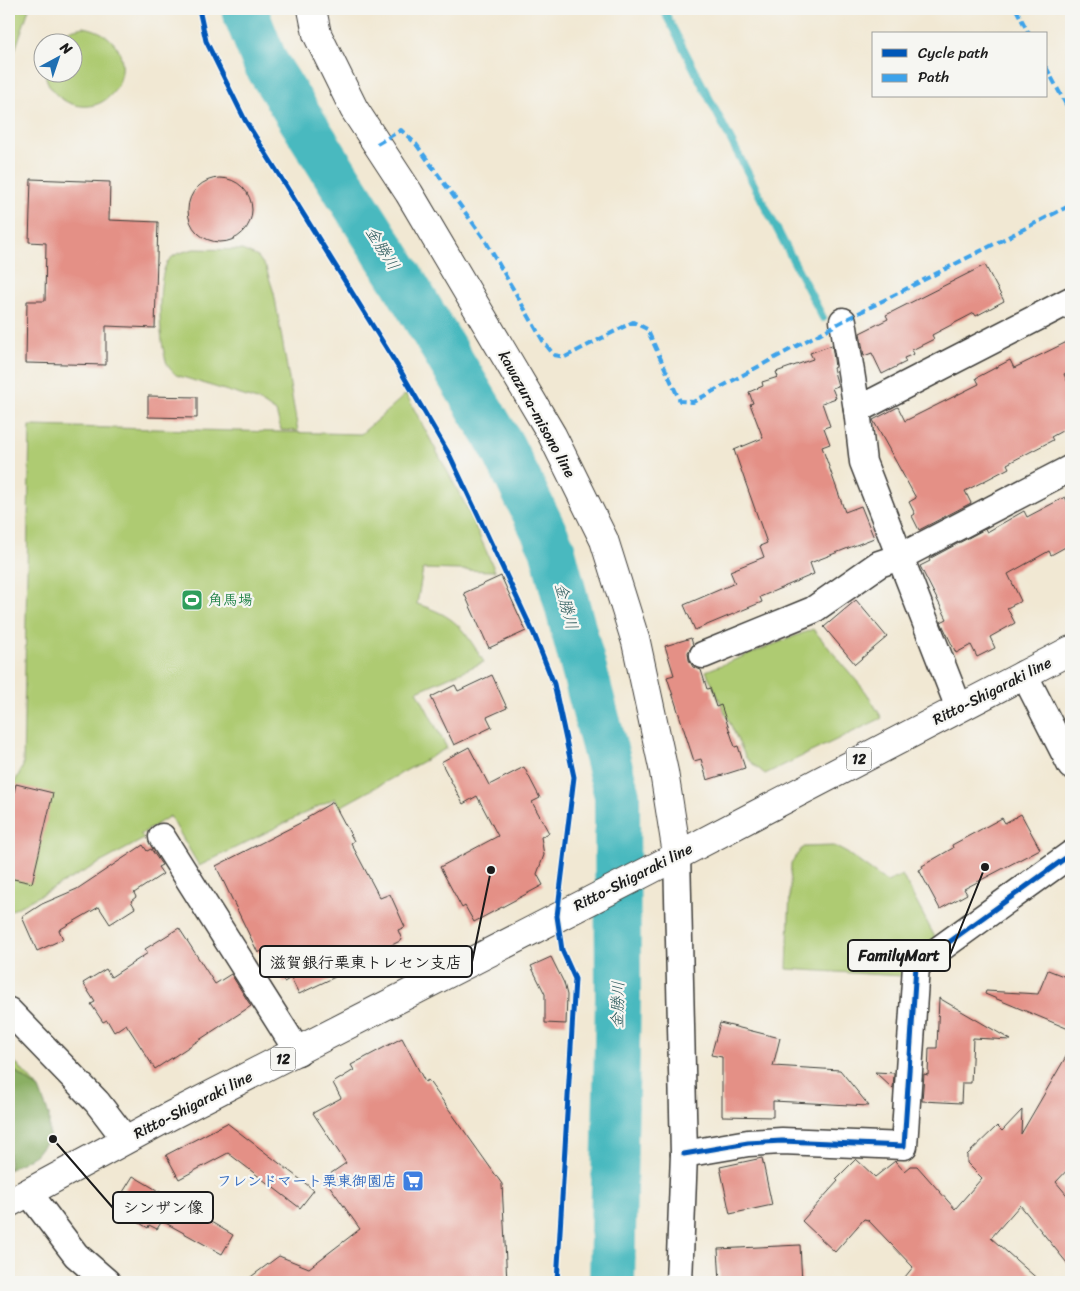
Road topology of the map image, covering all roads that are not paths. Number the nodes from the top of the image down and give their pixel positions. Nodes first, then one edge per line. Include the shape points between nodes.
1 (312, 9) edge
2 (1071, 300) edge
3 (843, 321) dead end
4 (857, 410) junction
5 (1071, 468) edge
6 (900, 557) junction
7 (1071, 650) edge
8 (703, 655) dead end
9 (1024, 674) junction
10 (960, 708) junction
11 (1071, 766) edge
12 (162, 837) dead end
13 (677, 854) junction
14 (1071, 854) edge
15 (9, 1011) edge
16 (298, 1052) junction
17 (126, 1140) junction
18 (684, 1154) junction
19 (19, 1198) edge
20 (107, 1282) edge
21 (679, 1282) edge

1 - 13 main road, kawazura-misono line via 318,34 354,109 409,193 552,435 604,540 636,642 664,772
2 - 4 street
3 - 4 street
4 - 6 street via 863,462
5 - 6 street
6 - 8 street via 879,564 813,610
6 - 10 street
7 - 9 main road, Ritto-Shigaraki line / 12
9 - 10 main road, Ritto-Shigaraki line / 12
9 - 11 street
10 - 13 main road, Ritto-Shigaraki line / 12
12 - 16 street
13 - 16 main road, Ritto-Shigaraki line / 12
13 - 18 street
14 - 18 street via 916,966 904,1146 782,1141
15 - 17 street via 97,1102
16 - 17 main road, Ritto-Shigaraki line / 12
17 - 19 main road, Ritto-Shigaraki line / 12
18 - 21 street
19 - 20 street

